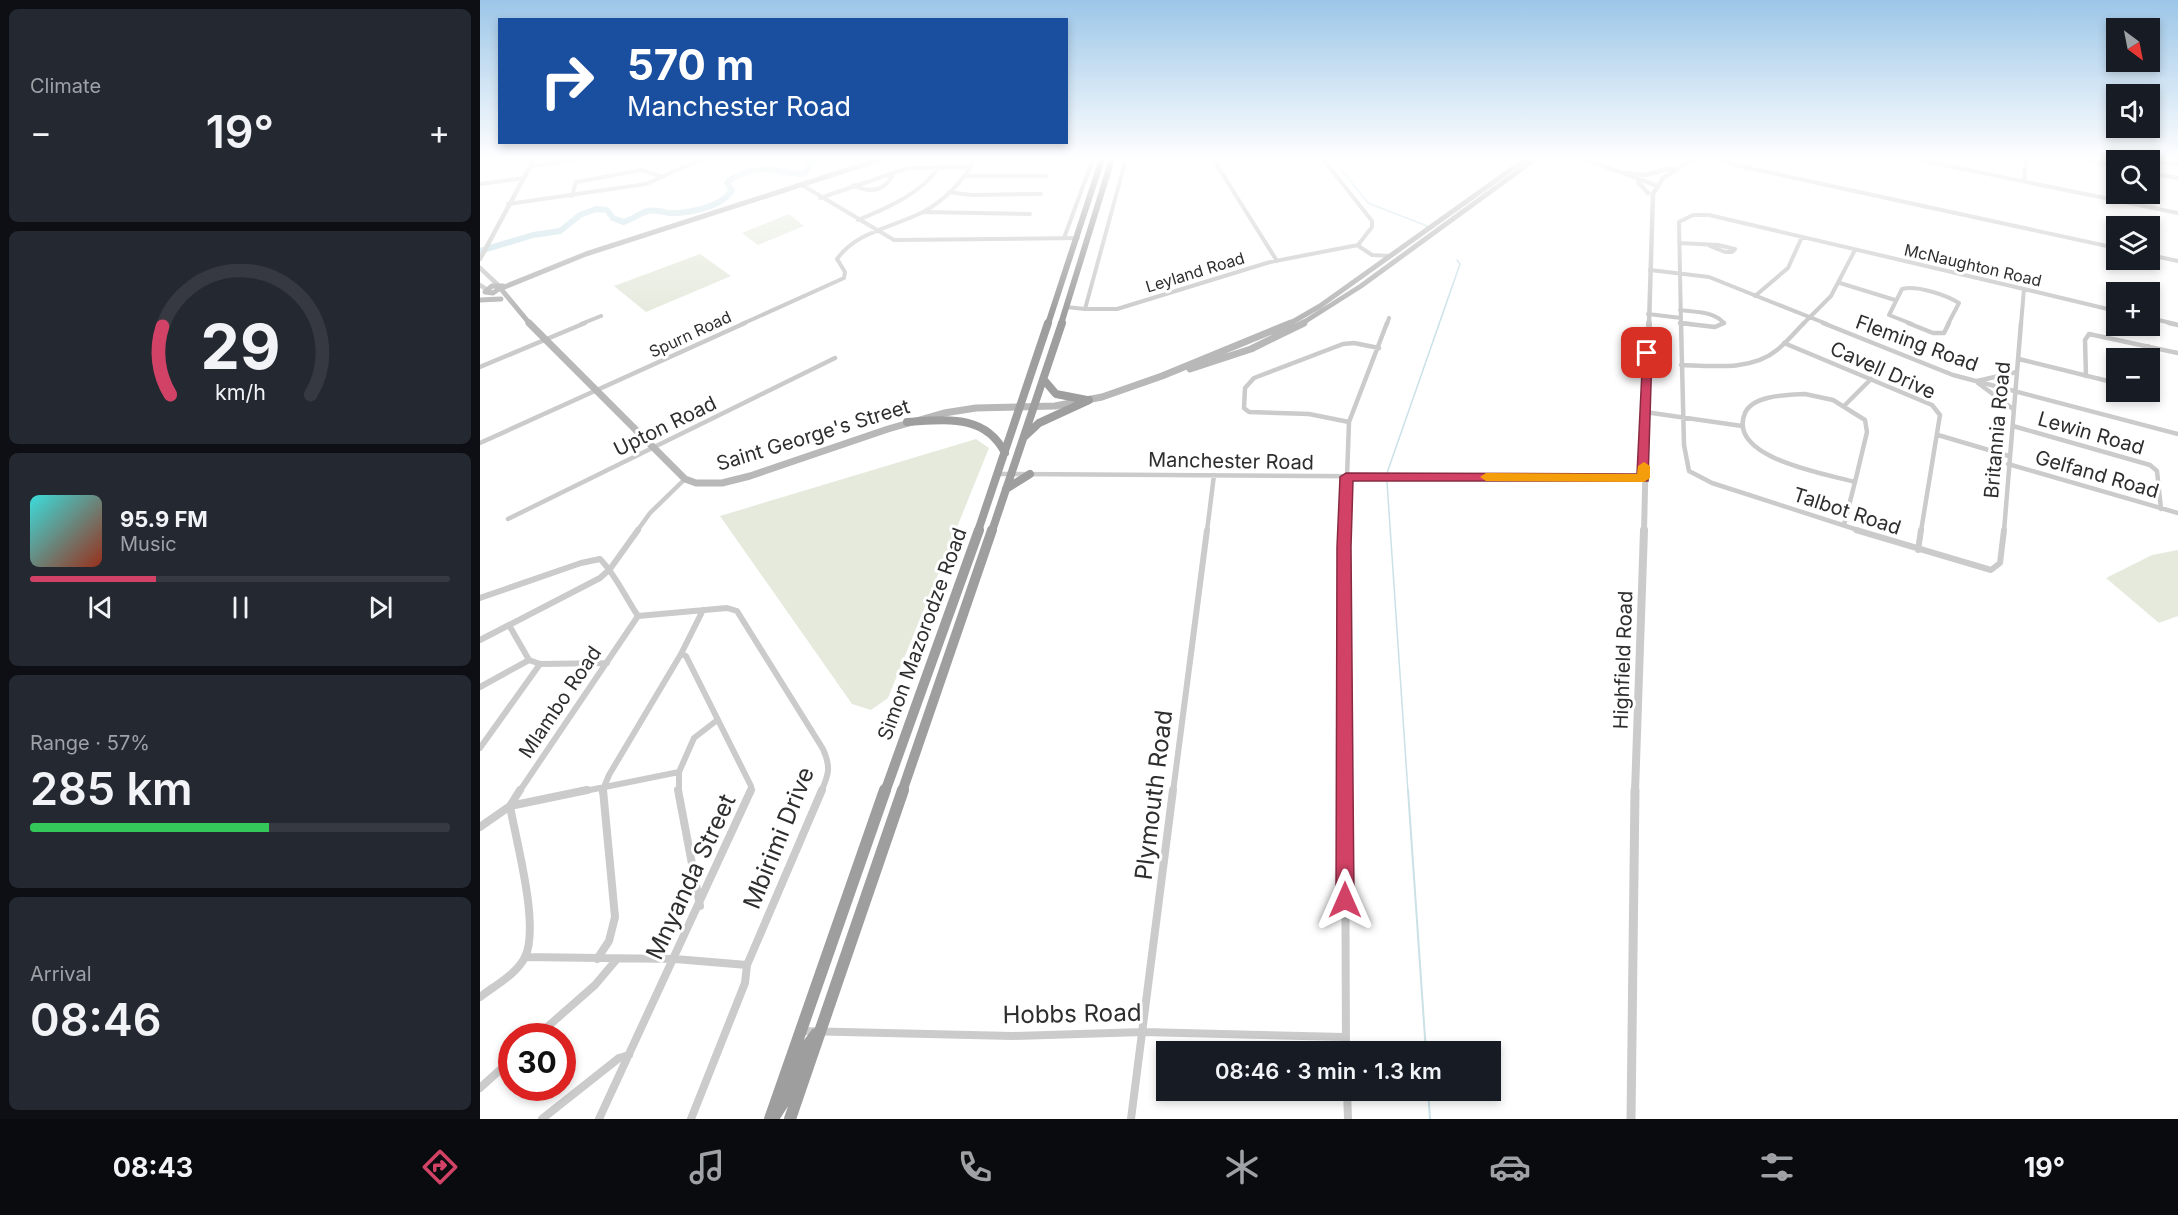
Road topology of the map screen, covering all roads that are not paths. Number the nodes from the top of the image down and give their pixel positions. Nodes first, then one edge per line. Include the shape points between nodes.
1 (504, 211) edge
2 (719, 211) edge
3 (843, 211) edge
4 (877, 211) edge
5 (1074, 211) edge
6 (1085, 211) edge
7 (1096, 211) edge
8 (1112, 211) edge
9 (1246, 211) edge
10 (1364, 211) edge
11 (1453, 211) edge
12 (1464, 211) edge
13 (1651, 211) edge
14 (1948, 211) edge
15 (923, 212) joint
16 (1030, 214) dead end
17 (858, 220) junction
18 (877, 231) junction
19 (1802, 237) junction
20 (1064, 238) junction
21 (1077, 238) junction
22 (1679, 243) junction
23 (1357, 245) junction
24 (1710, 246) junction
25 (2106, 246) edge
26 (1855, 250) junction
27 (1372, 256) junction
28 (1391, 256) junction
29 (481, 257) edge
30 (2160, 257) edge
31 (1277, 261) junction
32 (2178, 261) edge
33 (1381, 263) junction
34 (480, 267) edge
35 (1650, 270) junction
36 (1680, 273) junction
37 (1840, 283) junction
38 (500, 287) junction
39 (2024, 288) junction
40 (484, 292) edge
41 (1755, 296) junction
42 (501, 299) junction
43 (1894, 300) junction
44 (510, 302) junction
45 (1066, 307) junction
46 (2106, 308) edge
47 (1085, 309) junction
48 (1680, 310) junction
49 (1648, 314) junction
50 (601, 316) dead end
51 (1389, 318) dead end
52 (1810, 318) junction
53 (2160, 320) edge
54 (1680, 321) junction
55 (2178, 325) edge
56 (544, 340) junction
57 (1784, 343) junction
58 (2148, 346) joint
59 (1379, 348) junction
60 (2178, 354) edge
61 (835, 358) dead end
62 (2019, 359) junction
63 (1681, 365) junction
64 (480, 367) edge
65 (1174, 372) junction
66 (2017, 372) junction
67 (2085, 375) junction
68 (1871, 379) junction
69 (1044, 380) junction
70 (2106, 380) edge
71 (1976, 381) junction
72 (594, 391) junction
73 (2014, 391) junction
74 (1089, 400) junction
75 (1845, 405) junction
76 (1027, 406) junction
77 (2013, 409) junction
78 (1645, 412) junction
79 (1682, 417) junction
80 (907, 422) junction
81 (1350, 422) junction
82 (1742, 426) junction
83 (2013, 426) junction
84 (2178, 434) edge
85 (1938, 435) junction
86 (1022, 440) junction
87 (480, 442) edge
88 (654, 449) junction
89 (1005, 453) junction
90 (2009, 456) junction
91 (2008, 464) junction
92 (999, 474) junction
93 (1030, 474) junction
94 (1011, 475) junction
95 (1214, 475) junction
96 (1346, 477) junction
97 (1644, 478) junction
98 (685, 479) junction
99 (1855, 482) junction
100 (1006, 489) junction
101 (987, 507) junction
102 (2161, 509) junction
103 (2178, 513) edge
104 (507, 519) dead end
105 (1844, 525) junction
106 (1918, 550) junction
107 (610, 569) junction
108 (1991, 570) joint
109 (480, 598) edge
110 (703, 610) junction
111 (638, 616) junction
112 (508, 625) junction
113 (480, 640) edge
114 (681, 654) junction
115 (529, 660) junction
116 (606, 663) junction
117 (540, 664) junction
118 (480, 687) edge
119 (716, 721) junction
120 (480, 748) edge
121 (679, 772) junction
122 (604, 787) junction
123 (510, 806) junction
124 (480, 827) edge
125 (700, 908) junction
126 (525, 957) junction
127 (597, 959) junction
128 (617, 959) junction
129 (675, 959) junction
130 (747, 965) junction
131 (480, 997) edge
132 (552, 1023) edge
133 (800, 1031) junction
134 (819, 1032) junction
135 (1143, 1032) junction
136 (1345, 1038) junction
137 (1345, 1041) edge
138 (629, 1055) junction
139 (498, 1072) edge
140 (480, 1088) edge
141 (1347, 1101) edge
142 (542, 1119) edge
143 (599, 1119) edge
144 (691, 1119) edge
145 (771, 1119) edge
146 (790, 1119) edge
147 (1131, 1119) edge
148 (1348, 1119) edge
149 (1630, 1119) edge

1 - 29 street
2 - 38 main road via 597,250
3 - 17 street
4 - 17 street
5 - 20 street
6 - 21 highway, Simon Mazorodze Road
7 - 45 highway, Simon Mazorodze Road
8 - 47 street
9 - 31 street
10 - 23 street via 1372,227
11 - 28 main road
12 - 65 main road via 1304,325 1256,347
13 - 35 street, Highfield Road
14 - 25 street
15 - 16 street
15 - 18 street
17 - 18 street
18 - 20 street via 888,239 899,240
18 - 72 street, Spurn Road via 840,251 837,259 845,272 844,278
19 - 22 street, McNaughton Road via 1699,214 1679,224
19 - 26 street, McNaughton Road
19 - 41 street via 1788,268
20 - 21 street
21 - 76 highway, Simon Mazorodze Road
22 - 24 street
22 - 36 street
23 - 27 street
23 - 31 street, Leyland Road
24 - 24 street via 1725,252 1735,249 1726,244
26 - 37 street
26 - 39 street, McNaughton Road
27 - 28 street
27 - 33 street
28 - 33 main road
30 - 32 street
31 - 47 street, Leyland Road via 1117,309
33 - 65 main road via 1287,327
34 - 38 street
35 - 36 street, Fleming Road
35 - 49 street, Highfield Road
36 - 41 street, Fleming Road via 1709,277
36 - 48 street
37 - 43 street
37 - 52 street
38 - 40 main road
38 - 44 main road
39 - 46 street, McNaughton Road
39 - 62 street, Britannia Road
40 - 42 main road
40 - 42 main road
41 - 52 street, Fleming Road
42 - 44 main road
43 - 43 street via 1902,289 1909,287 1959,303 1947,329 1939,334 1892,317 1889,312
44 - 56 main road
45 - 47 street, Leyland Road
45 - 69 highway, Simon Mazorodze Road
48 - 54 street
48 - 54 street via 1714,315 1724,324 1715,327
49 - 54 street
49 - 78 street, Highfield Road
50 - 56 street
51 - 59 street
52 - 57 street
52 - 71 street, Fleming Road via 1937,370
53 - 55 street
54 - 63 street
56 - 64 street
56 - 72 main road
57 - 63 street via 1758,360 1710,368
57 - 68 street, Cavell Drive
58 - 60 street
58 - 67 street via 2089,334 2085,340
59 - 81 street
59 - 81 street via 1343,344 1254,378 1245,388 1244,408 1249,412 1309,414
61 - 88 street, Upton Road
62 - 66 street, Britannia Road
62 - 67 street
63 - 79 street
65 - 74 main road, Saint George's Street
66 - 71 street
66 - 73 street, Britannia Road
67 - 70 street
68 - 75 street
68 - 85 street, Cavell Drive via 1932,405 1940,415
69 - 74 highway via 1056,395
69 - 76 highway, Simon Mazorodze Road
71 - 73 street, Fleming Road
71 - 77 street
72 - 87 street, Spurn Road
72 - 88 main road
73 - 77 street, Britannia Road
73 - 84 street, Fleming Road
74 - 76 main road, Saint George's Street
74 - 86 highway via 1039,423
75 - 82 street via 1817,395 1783,397 1749,407
75 - 99 street via 1868,425
76 - 80 main road, Saint George's Street via 964,409
76 - 86 highway, Simon Mazorodze Road
76 - 89 highway, Simon Mazorodze Road via 1014,445
77 - 83 street, Britannia Road
78 - 79 street
78 - 97 street, Highfield Road
79 - 82 street
79 - 105 street, Talbot Road via 1686,464 1695,476
80 - 89 highway via 947,421 980,427 998,438
80 - 98 main road, Saint George's Street via 735,480 709,484
81 - 96 street
82 - 99 street via 1749,443 1763,453
83 - 90 street, Britannia Road
83 - 102 street, Lewin Road via 2150,465 2157,471
85 - 90 street
85 - 106 street, Cavell Drive
86 - 94 highway, Simon Mazorodze Road
88 - 98 main road
88 - 104 street, Upton Road
89 - 92 highway, Simon Mazorodze Road
90 - 91 street, Britannia Road
91 - 102 street, Gelfand Road
91 - 108 street, Britannia Road via 2000,563
92 - 94 street, Manchester Road
92 - 101 highway, Simon Mazorodze Road
93 - 94 street, Manchester Road
93 - 95 street, Manchester Road
93 - 100 highway
94 - 100 highway, Simon Mazorodze Road
94 - 101 highway
95 - 96 street, Manchester Road
95 - 135 street, Plymouth Road
96 - 97 street, Manchester Road
96 - 136 street
97 - 149 street, Highfield Road
98 - 107 street via 650,513
99 - 105 street
100 - 134 highway, Simon Mazorodze Road
101 - 133 highway, Simon Mazorodze Road
102 - 103 street, Gelfand Road
105 - 106 street, Talbot Road
106 - 108 street, Talbot Road
107 - 109 street via 600,559 591,560
107 - 111 street
107 - 112 street via 600,578
110 - 111 street, Mbirimi Drive
110 - 114 street
110 - 130 street, Mbirimi Drive via 738,611 830,762 830,772
111 - 116 street, Mlambo Road
112 - 113 street
112 - 115 street
114 - 119 street, Mnyanda Street via 686,656
114 - 122 street
115 - 117 street
115 - 118 street
116 - 117 street
116 - 123 street, Mlambo Road
117 - 120 street
119 - 121 street via 694,738
119 - 125 street, Mnyanda Street via 752,794
121 - 122 street
121 - 125 street via 678,788
122 - 123 street
122 - 127 street via 602,805 615,916 609,941
123 - 124 street
123 - 126 street via 529,920 530,940
125 - 129 street, Mnyanda Street
126 - 127 street
126 - 131 street
127 - 128 street
128 - 129 street
128 - 132 street via 595,985
129 - 130 street
129 - 138 street, Mnyanda Street
130 - 144 street, Mbirimi Drive via 745,983
133 - 134 street, Hobbs Road
133 - 145 highway, Simon Mazorodze Road
134 - 135 street, Hobbs Road via 1012,1036
134 - 145 highway via 804,1050 790,1092
134 - 146 highway, Simon Mazorodze Road
135 - 136 street, Hobbs Road
135 - 147 street, Plymouth Road
136 - 137 street
138 - 142 street via 619,1058
138 - 143 street, Mnyanda Street
139 - 140 street
141 - 148 street

